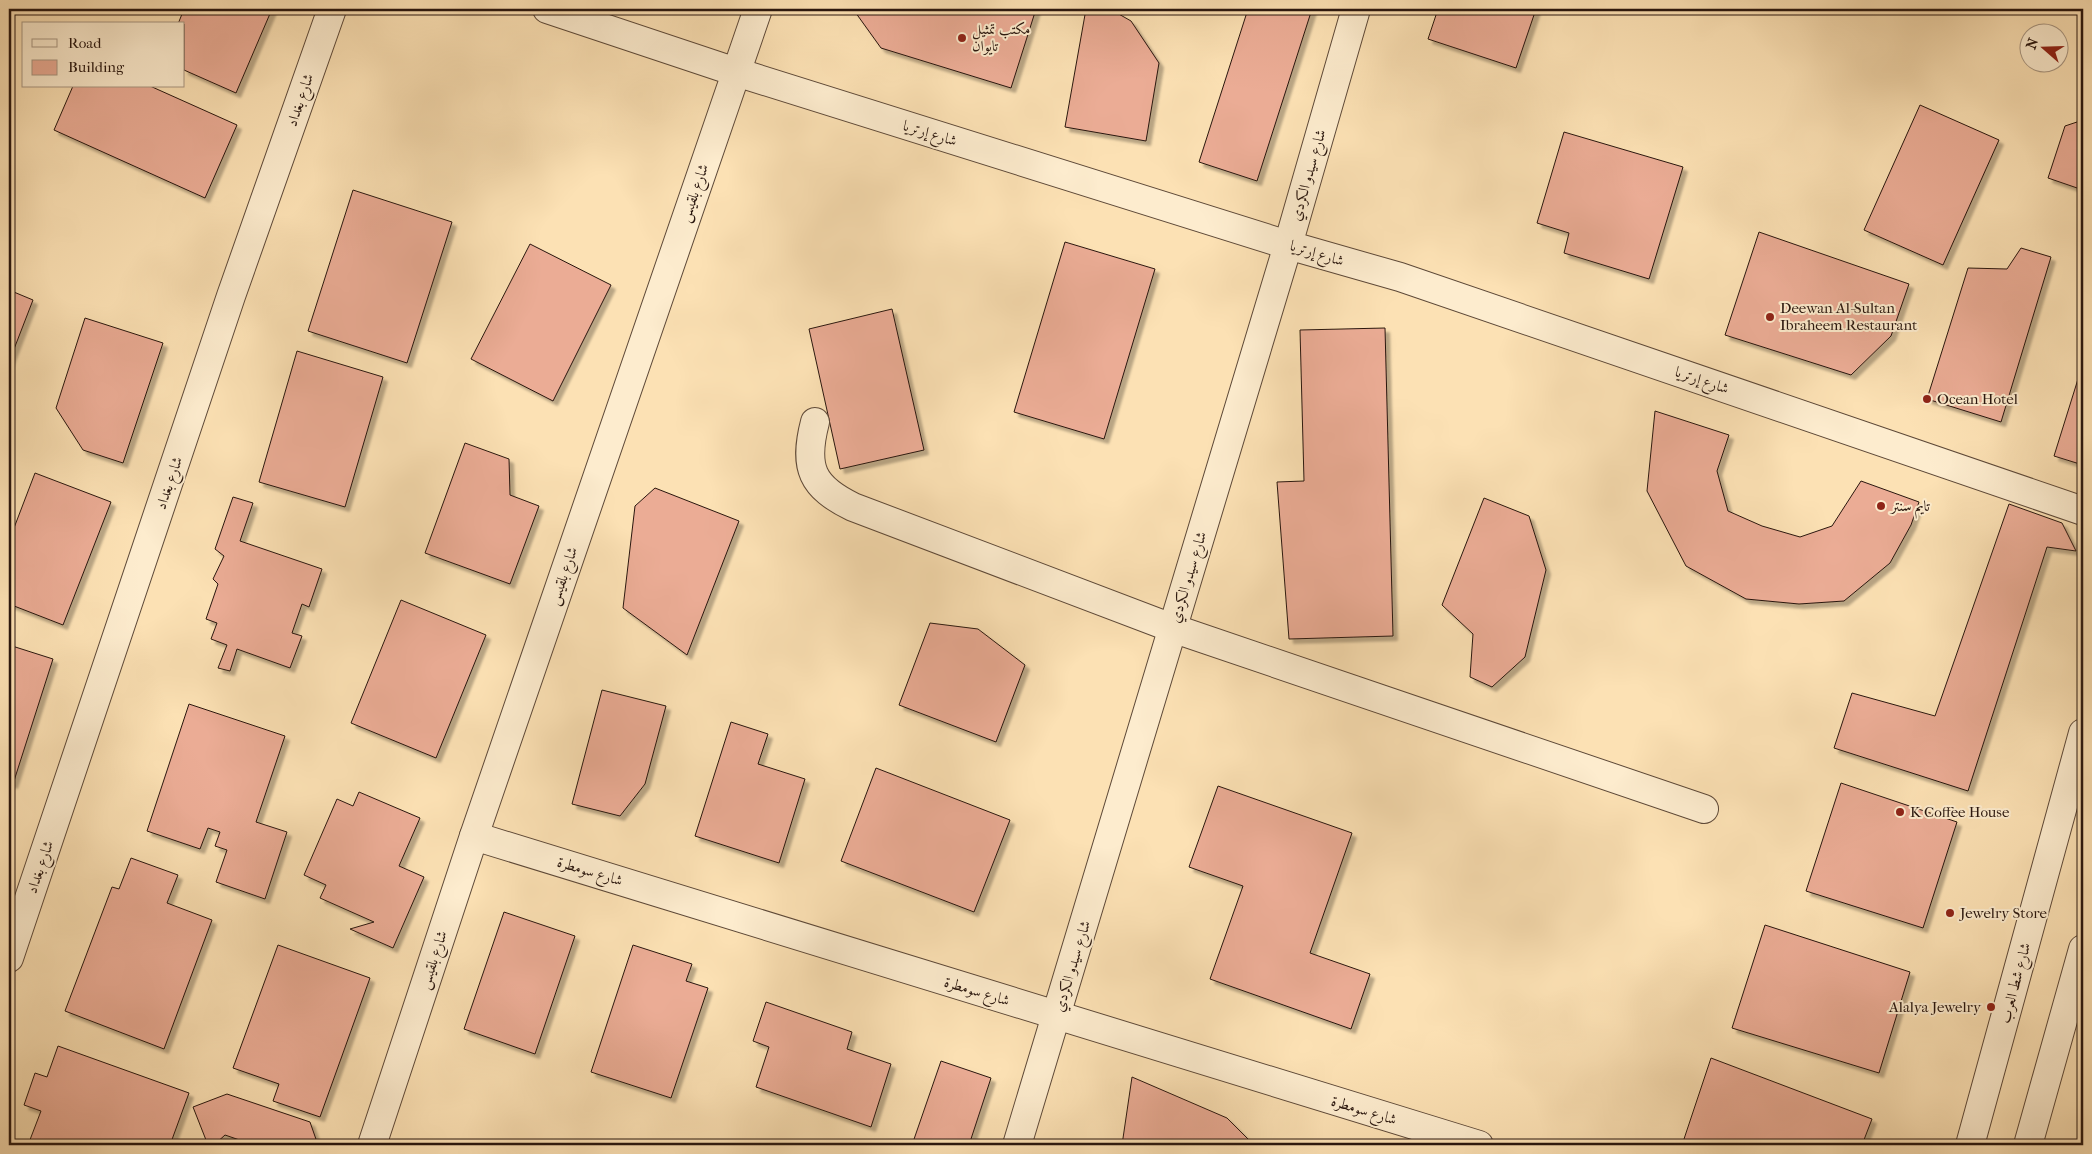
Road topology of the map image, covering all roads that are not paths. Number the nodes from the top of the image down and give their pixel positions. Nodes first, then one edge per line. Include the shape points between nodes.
1 (332, 9) edge
2 (547, 9) edge
3 (758, 9) edge
4 (1356, 9) edge
5 (736, 72) junction
6 (1288, 245) junction
7 (815, 422) dead end
8 (2083, 510) edge
9 (1172, 628) junction
10 (2083, 734) edge
11 (1704, 809) dead end
12 (474, 836) junction
13 (2083, 949) edge
14 (9, 958) edge
15 (1057, 1016) junction
16 (372, 1145) edge
17 (1016, 1145) edge
18 (1480, 1145) edge
19 (1970, 1145) edge
20 (2028, 1145) edge

1 - 14 street, شارع بغداد via 231,296
2 - 5 street, شارع إرتريا
3 - 5 street, شارع بلقيس
4 - 6 street, شارع سيدو الكردي
5 - 6 street, شارع إرتريا
5 - 12 street, شارع بلقيس
6 - 8 street, شارع إرتريا via 1410,281
6 - 9 street, شارع سيدو الكردي
7 - 9 street via 810,441 812,466 819,484 830,496 853,508
9 - 11 street
9 - 15 street, شارع سيدو الكردي
10 - 19 street, شارع شط العرب
12 - 15 street, شارع سومطرة
12 - 16 street, شارع بلقيس
13 - 20 street
15 - 17 street, شارع سيدو الكردي
15 - 18 street, شارع سومطرة

